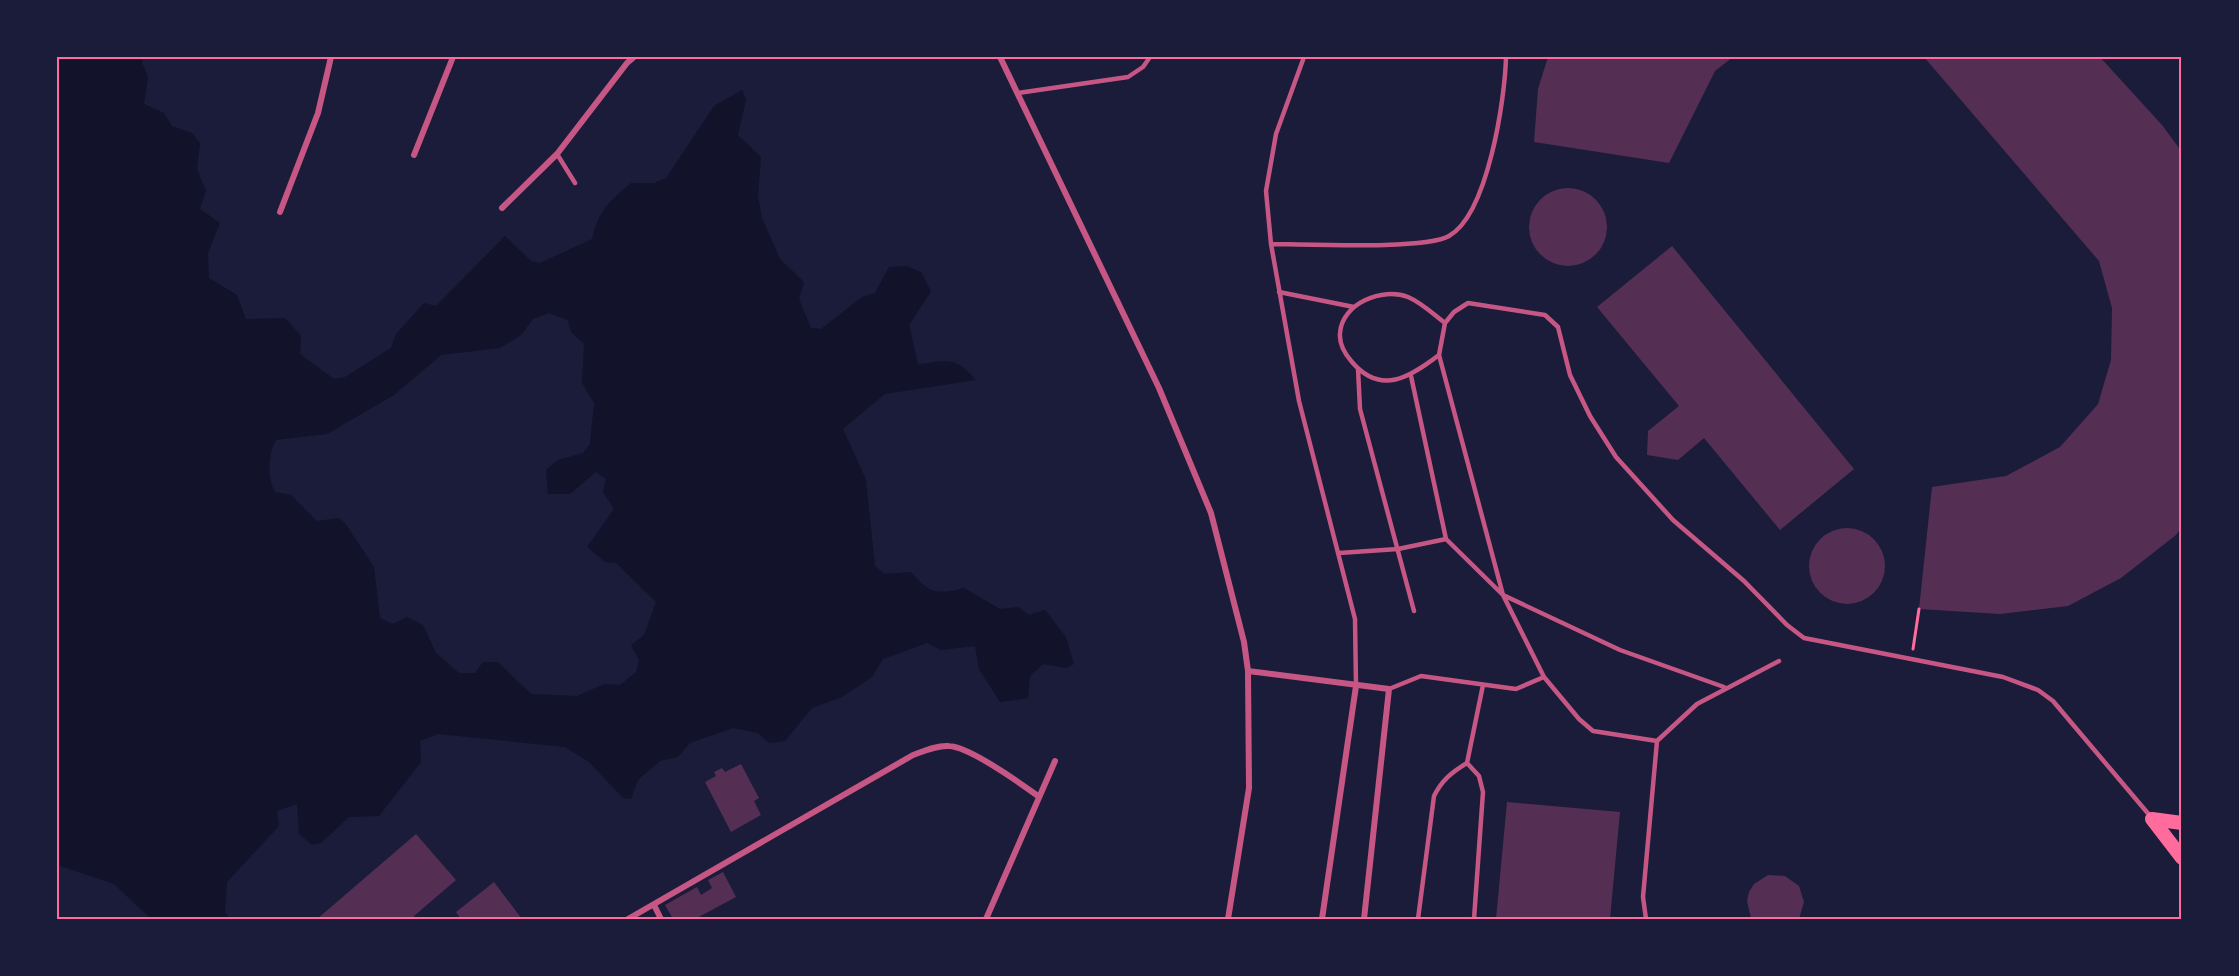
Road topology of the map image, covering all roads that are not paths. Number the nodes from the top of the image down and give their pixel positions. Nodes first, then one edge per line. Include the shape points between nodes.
1 (331, 57) edge
2 (453, 57) edge
3 (634, 57) edge
4 (1000, 57) edge
5 (1150, 57) edge
6 (1304, 57) edge
7 (1506, 57) edge
8 (1018, 93) junction
9 (557, 154) junction
10 (414, 155) dead end
11 (575, 183) dead end
12 (502, 208) dead end
13 (280, 212) dead end
14 (1271, 244) junction
15 (1279, 292) junction
16 (1354, 307) junction
17 (1445, 323) junction
18 (1439, 355) junction
19 (1358, 369) junction
20 (1411, 376) junction
21 (1446, 539) junction
22 (1398, 549) junction
23 (1339, 553) junction
24 (1503, 595) junction
25 (1414, 611) dead end
26 (1779, 661) dead end
27 (1248, 671) junction
28 (1544, 677) junction
29 (1483, 685) junction
30 (1356, 686) junction
31 (1724, 687) junction
32 (1389, 689) junction
33 (1657, 741) junction
34 (1055, 761) dead end
35 (1467, 763) junction
36 (1038, 796) junction
37 (2152, 819) junction
38 (2182, 823) edge
39 (2182, 858) edge
40 (654, 905) junction
41 (628, 919) edge
42 (661, 919) edge
43 (986, 919) edge
44 (1228, 919) edge
45 (1322, 919) edge
46 (1364, 919) edge
47 (1418, 919) edge
48 (1474, 919) edge
49 (1646, 919) edge

1 - 13 street via 318,113
2 - 10 street
3 - 9 street
4 - 8 street
5 - 8 lane via 1128,78
6 - 14 lane via 1276,134 1266,191
7 - 14 lane via 1506,88 1492,153 1473,207 1460,229 1447,238 1412,244
8 - 27 street via 1158,387 1211,513
9 - 11 lane
9 - 12 street
14 - 15 lane
15 - 16 lane
15 - 23 lane via 1299,401
16 - 17 lane via 1388,293 1422,304
16 - 19 lane via 1340,333 1344,352
17 - 18 lane
17 - 37 lane via 1468,303 1545,315 1558,327 1570,375 1616,457 1673,520 1744,581 1787,625 1804,638 2003,677 2038,690 2053,701
18 - 20 lane
18 - 24 lane
19 - 20 lane via 1382,382
19 - 22 lane via 1360,409
20 - 21 lane
21 - 22 lane
21 - 24 lane
22 - 23 lane
22 - 25 lane
23 - 30 lane via 1355,620
24 - 28 lane
24 - 31 lane via 1620,650
26 - 31 lane
27 - 30 street
27 - 44 street via 1250,788
28 - 29 lane via 1516,689
28 - 33 lane via 1593,730
29 - 32 lane via 1421,676
29 - 35 lane
30 - 32 street
30 - 45 street
31 - 33 lane via 1697,704
32 - 46 street
33 - 49 lane via 1643,897
34 - 36 street
35 - 47 lane via 1446,777 1434,796
35 - 48 lane via 1479,776 1483,792
36 - 40 street via 965,751 950,746 930,749 913,755
36 - 43 street
37 - 38 main road
37 - 39 main road
40 - 41 street
40 - 42 street

